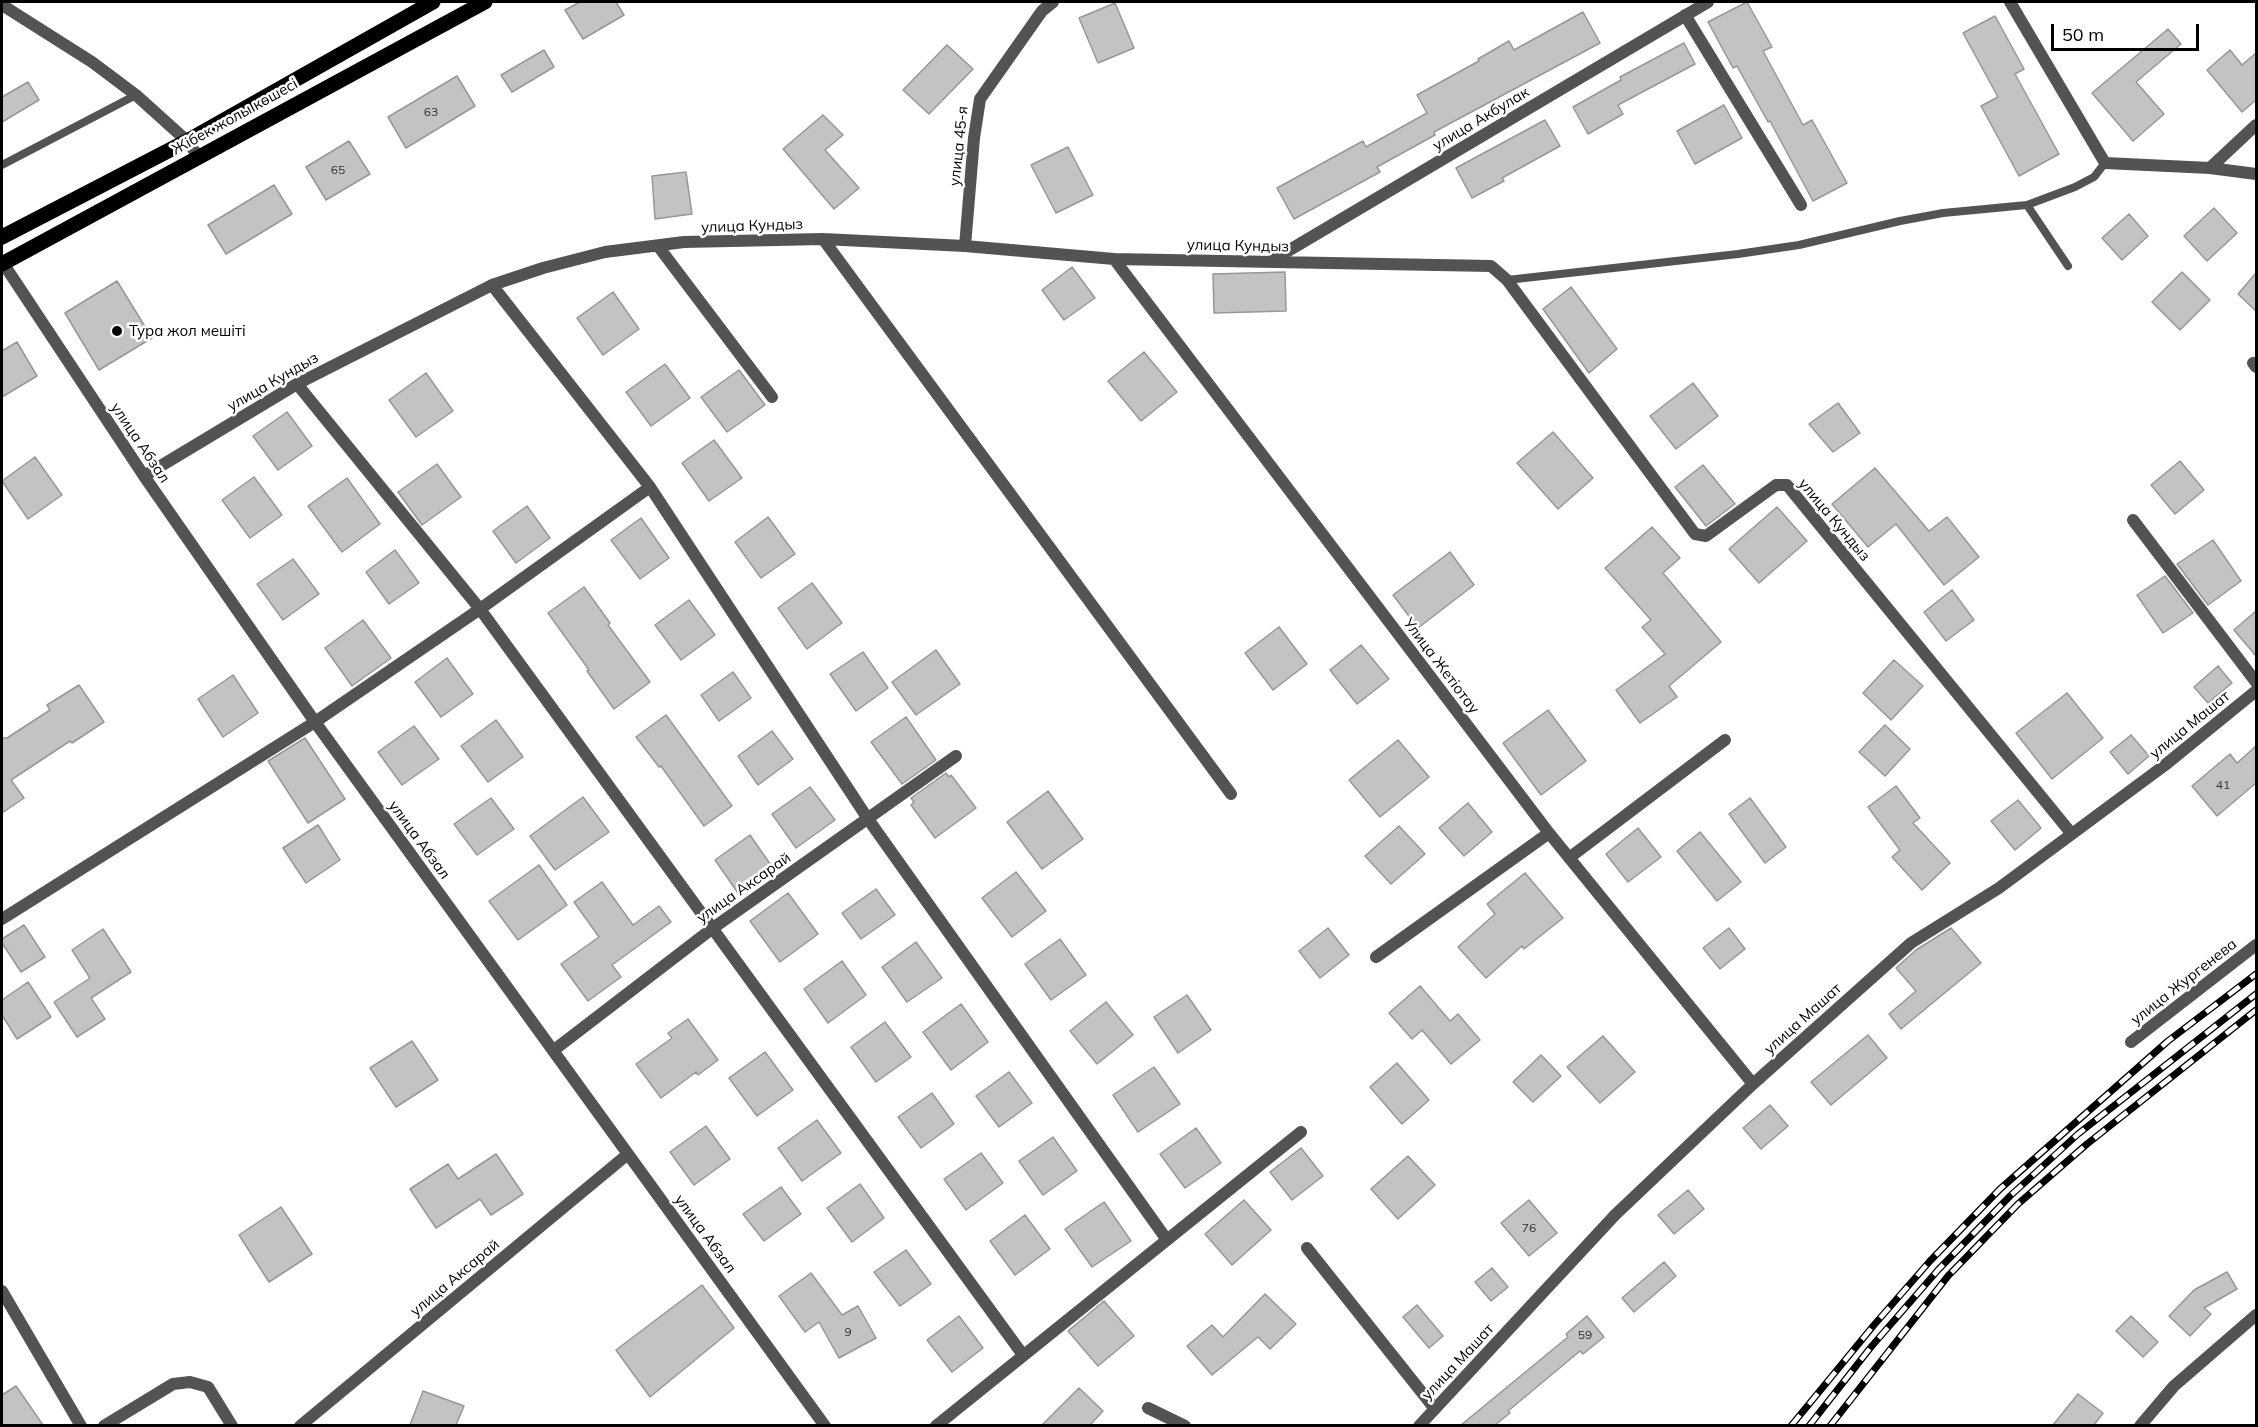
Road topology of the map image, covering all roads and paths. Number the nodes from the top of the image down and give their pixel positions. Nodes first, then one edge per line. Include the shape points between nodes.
1 (433, 2) edge
2 (485, 2) edge
3 (1053, 2) edge
4 (1708, 2) edge
5 (2010, 2) edge
6 (2, 5) edge
7 (1685, 15) junction
8 (136, 95) junction
9 (2256, 125) edge
10 (187, 141) junction
11 (199, 157) junction
12 (2105, 163) junction
13 (2, 165) edge
14 (2210, 168) junction
15 (2256, 174) edge
16 (1801, 205) dead end
17 (2027, 205) junction
18 (2, 237) edge
19 (823, 239) junction
20 (658, 246) junction
21 (965, 246) junction
22 (1114, 259) junction
23 (1269, 262) junction
24 (2, 263) edge
25 (2068, 266) dead end
26 (1507, 280) junction
27 (492, 285) junction
28 (297, 384) junction
29 (772, 397) dead end
30 (144, 476) junction
31 (650, 487) junction
32 (2133, 520) dead end
33 (480, 609) junction
34 (2256, 682) edge
35 (2256, 691) edge
36 (315, 722) junction
37 (1725, 740) dead end
38 (956, 756) dead end
39 (1232, 794) dead end
40 (868, 819) junction
41 (1549, 833) junction
42 (2071, 833) junction
43 (1569, 858) junction
44 (2, 919) edge
45 (713, 928) junction
46 (2256, 945) edge
47 (1376, 957) dead end
48 (2131, 1042) dead end
49 (554, 1050) junction
50 (1753, 1084) junction
51 (1301, 1132) dead end
52 (628, 1154) junction
53 (1167, 1240) junction
54 (1307, 1248) dead end
55 (2, 1291) edge
56 (2256, 1315) edge
57 (1023, 1355) junction
58 (1148, 1408) dead end
59 (1435, 1409) junction
60 (81, 1425) edge
61 (105, 1425) edge
62 (232, 1425) edge
63 (300, 1425) edge
64 (825, 1425) edge
65 (936, 1425) edge
66 (1185, 1425) edge
67 (1419, 1425) edge
68 (2140, 1425) edge

1 - 10 main road, Жібек жолы көшесі
2 - 11 main road, Жібек жолы көшесі
3 - 21 street, улица 45-я via 1042,11 980,99
4 - 7 street, улица Акбулак
5 - 12 street
6 - 8 street
7 - 16 street
7 - 23 street, улица Акбулак
8 - 10 street
8 - 13 lane
9 - 14 street
10 - 11 street
10 - 18 main road, Жібек жолы көшесі
11 - 24 main road, Жібек жолы көшесі
12 - 14 street
12 - 17 lane via 2094,177
14 - 15 street
17 - 25 lane
17 - 26 lane via 1900,220 1799,245 1738,254
19 - 20 street, улица Кундыз
19 - 21 street, улица Кундыз
19 - 39 street
20 - 27 street, улица Кундыз via 595,255
20 - 29 street
21 - 22 street, улица Кундыз
22 - 23 street, улица Кундыз
22 - 41 street, Улица Жетіотау
23 - 26 street, улица Кундыз via 1491,266
24 - 30 street, улица Абзал
26 - 42 street, улица Кундыз via 1695,534 1706,536 1776,484 1787,485
27 - 28 street, улица Кундыз
27 - 31 street
28 - 30 street, улица Кундыз
28 - 33 street
30 - 36 street, улица Абзал
31 - 33 street
31 - 40 street
32 - 34 street
33 - 36 street
33 - 45 street
35 - 42 street, улица Машат via 2165,765
36 - 44 street
36 - 49 street, улица Абзал
37 - 43 street
38 - 40 street, улица Аксарай
40 - 45 street, улица Аксарай
40 - 53 street
41 - 43 street, Улица Жетіотау
41 - 47 street
42 - 50 street, улица Машат via 1999,888 1911,943
43 - 50 street, Улица Жетіотау
45 - 49 street, улица Аксарай
45 - 57 street
46 - 48 street, улица Жургенева
49 - 52 street, улица Абзал
50 - 59 street, улица Машат via 1615,1215
51 - 53 street
52 - 63 street, улица Аксарай
52 - 64 street, улица Абзал
53 - 57 street
54 - 59 street
55 - 60 street
56 - 68 street via 2174,1386
57 - 65 street
58 - 66 street
59 - 67 street, улица Машат
61 - 62 street via 173,1384 190,1382 208,1387

